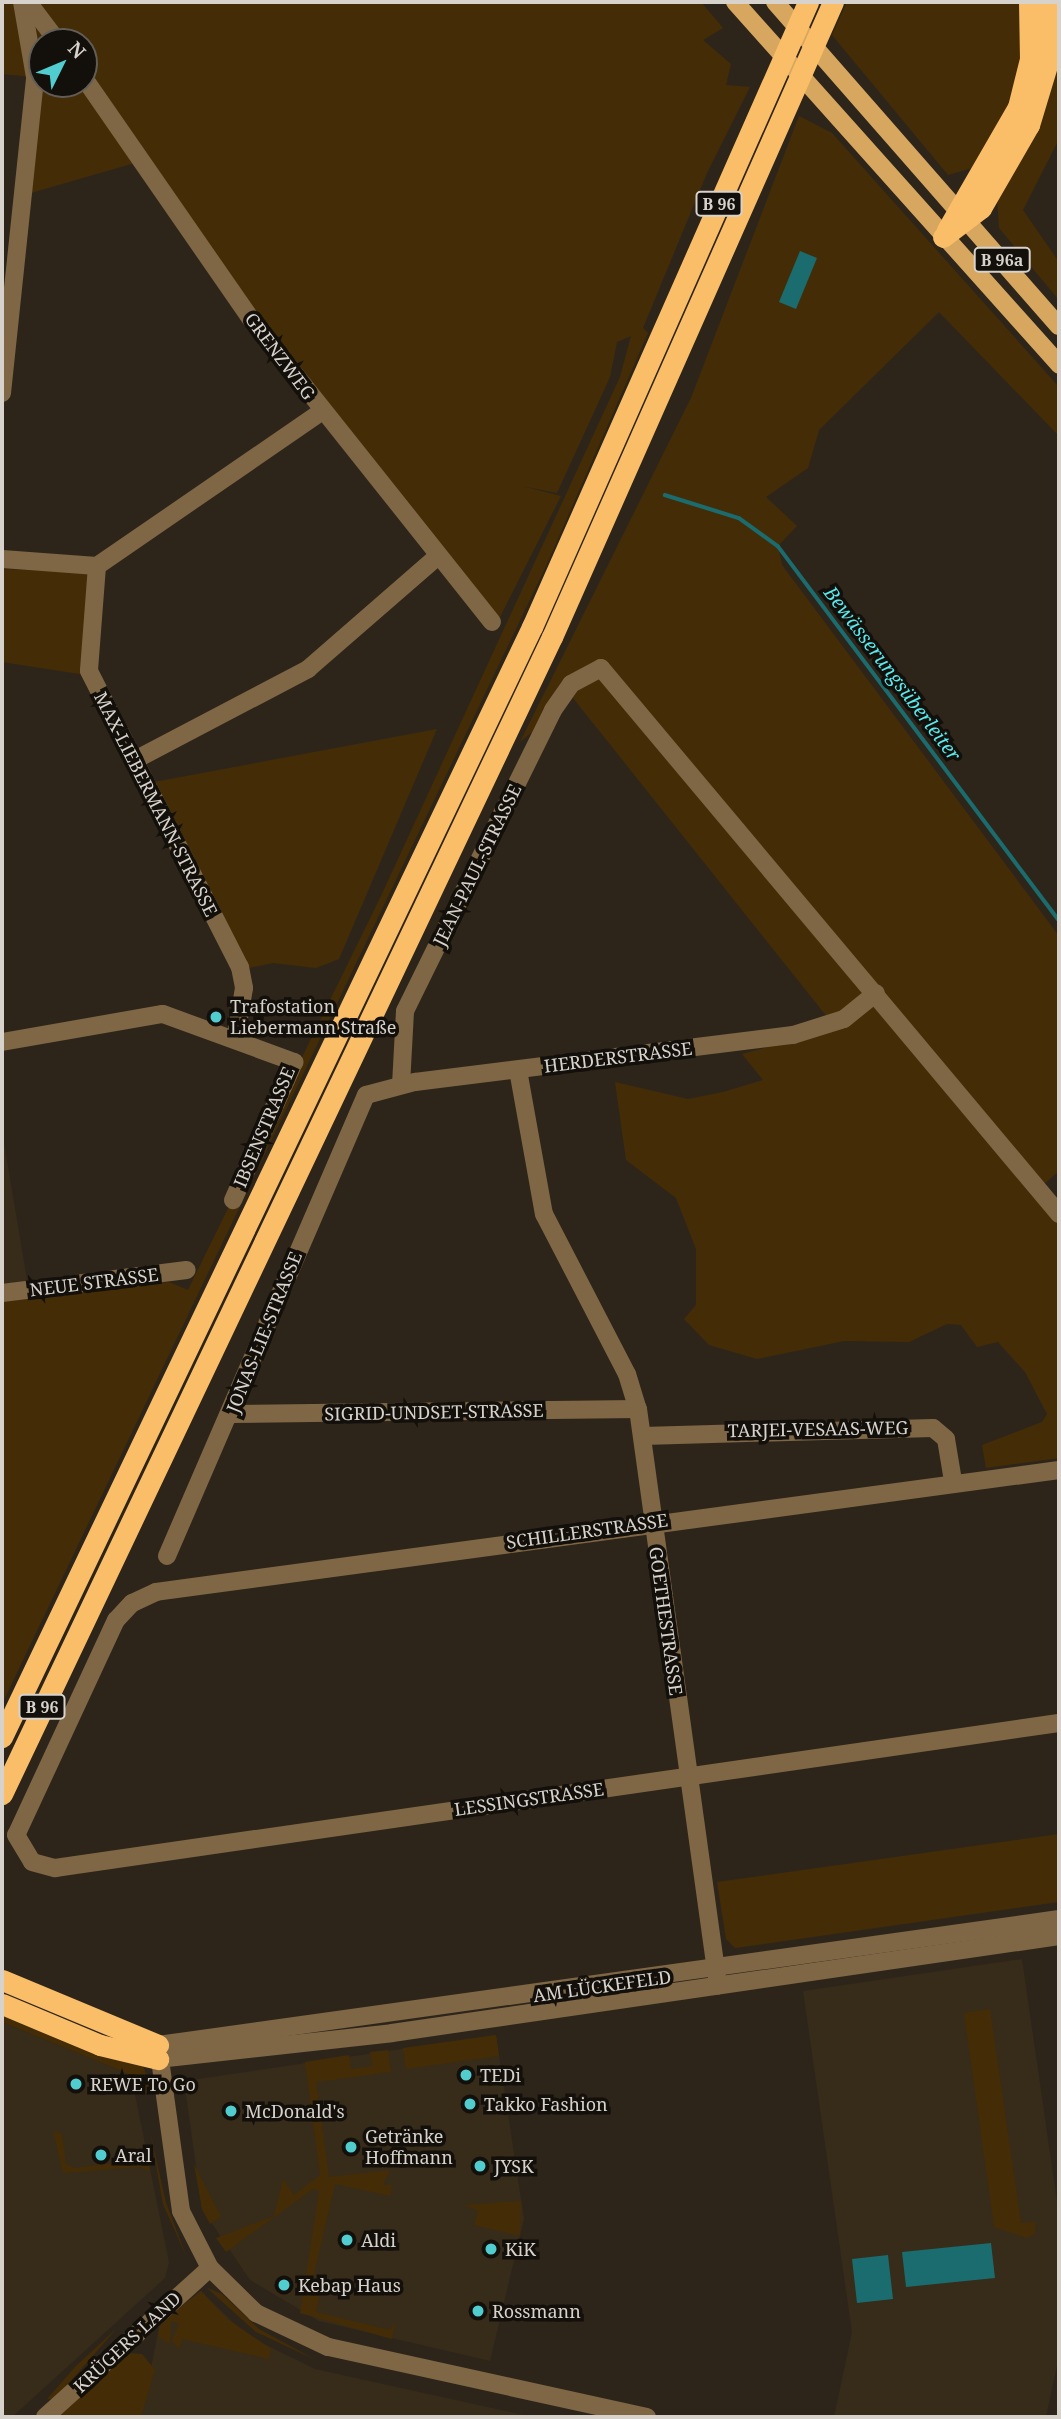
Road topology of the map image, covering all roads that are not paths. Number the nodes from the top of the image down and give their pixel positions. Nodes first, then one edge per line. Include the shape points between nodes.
1 (22, 2) edge
2 (28, 2) edge
3 (775, 2) edge
4 (808, 2) edge
5 (833, 2) edge
6 (1029, 2) edge
7 (1048, 2) edge
8 (740, 7) edge
9 (48, 28) edge
10 (98, 98) edge
11 (962, 215) junction
12 (943, 237) junction
13 (1059, 326) edge
14 (1059, 365) edge
15 (2, 393) edge
16 (321, 412) junction
17 (438, 556) junction
18 (2, 559) edge
19 (97, 566) junction
20 (492, 622) dead end
21 (133, 761) junction
22 (876, 993) junction
23 (236, 1036) junction
24 (2, 1042) edge
25 (519, 1070) junction
26 (401, 1085) junction
27 (359, 1107) joint
28 (233, 1200) dead end
29 (1059, 1214) edge
30 (187, 1270) dead end
31 (2, 1293) edge
32 (638, 1409) junction
33 (231, 1414) junction
34 (643, 1436) junction
35 (1059, 1470) edge
36 (953, 1481) junction
37 (653, 1522) junction
38 (167, 1556) dead end
39 (1059, 1723) edge
40 (2, 1737) edge
41 (687, 1776) junction
42 (4, 1791) edge
43 (16, 1835) joint
44 (1059, 1919) edge
45 (1059, 1936) edge
46 (716, 1977) junction
47 (2, 1980) edge
48 (2, 2004) edge
49 (158, 2052) junction
50 (210, 2268) junction
51 (45, 2417) edge
52 (647, 2417) edge

1 - 15 street via 35,77
2 - 9 street
3 - 11 main road, B 96a
4 - 40 highway, B 96 via 532,627
5 - 42 highway, B 96 via 552,637
6 - 11 highway via 1030,59 1018,107
7 - 11 highway via 1048,62 1036,108 981,208
8 - 12 main road, B 96a
10 - 16 street, GRENZWEG
11 - 12 highway
11 - 13 main road, B 96a
12 - 14 main road, B 96a
16 - 17 street, GRENZWEG
16 - 19 street
17 - 20 street, GRENZWEG
17 - 21 street via 308,669
18 - 19 street
19 - 21 street, MAX-LIEBERMANN-STRASSE via 89,671
21 - 23 street, MAX-LIEBERMANN-STRASSE via 240,967 244,988
22 - 25 street, HERDERSTRASSE via 844,1019 793,1035
22 - 26 street, JEAN-PAUL-STRASSE via 601,668 571,684 553,710 405,1011
22 - 29 street
23 - 24 street, IBSENSTRASSE via 163,1014
23 - 28 street, IBSENSTRASSE via 295,1062
25 - 26 street, HERDERSTRASSE
25 - 32 street, GOETHESTRASSE via 548,1224 621,1361
26 - 27 street, HERDERSTRASSE via 377,1088
27 - 33 street, JONAS-LIE-STRASSE
30 - 31 street, NEUE STRASSE
32 - 33 street, SIGRID-UNDSET-STRASSE
32 - 34 street, GOETHESTRASSE
33 - 38 street, JONAS-LIE-STRASSE
34 - 36 street, TARJEI-VESAAS-WEG via 933,1428 946,1439
34 - 37 street, GOETHESTRASSE
35 - 36 street, SCHILLERSTRASSE
36 - 37 street, SCHILLERSTRASSE
37 - 41 street, GOETHESTRASSE
37 - 43 street, SCHILLERSTRASSE via 171,1589 121,1613
39 - 41 street, LESSINGSTRASSE
41 - 43 street, LESSINGSTRASSE via 55,1868 32,1862
41 - 46 street, GOETHESTRASSE
44 - 46 street, AM LÜCKEFELD
45 - 46 street, AM LÜCKEFELD
46 - 49 street, AM LÜCKEFELD
47 - 49 highway
48 - 49 highway via 100,2045
49 - 50 street via 174,2187
50 - 51 street, KRÜGERS LAND
50 - 52 street via 256,2313 310,2342

